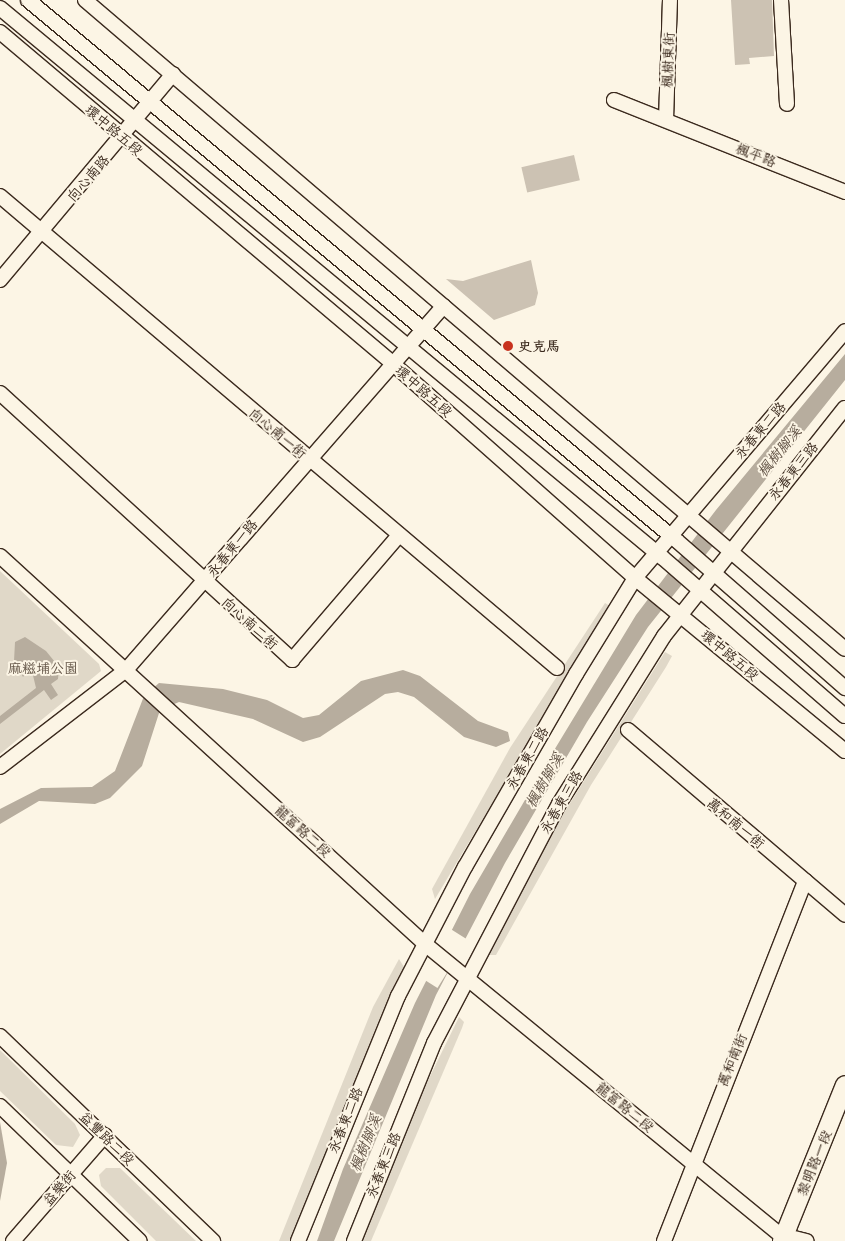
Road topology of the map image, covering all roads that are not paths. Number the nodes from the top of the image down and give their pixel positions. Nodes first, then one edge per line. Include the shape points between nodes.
1 (28, 0) edge
2 (85, 0) edge
3 (670, 0) edge
4 (781, 0) edge
5 (0, 8) edge
6 (0, 32) edge
7 (173, 74) junction
8 (149, 100) junction
9 (614, 100) dead end
10 (787, 104) dead end
11 (134, 120) junction
12 (666, 120) junction
13 (123, 137) junction
14 (845, 192) edge
15 (0, 196) edge
16 (41, 231) junction
17 (0, 280) edge
18 (443, 306) junction
19 (423, 327) junction
20 (845, 331) edge
21 (406, 345) junction
22 (391, 362) junction
23 (0, 393) edge
24 (845, 408) edge
25 (309, 458) junction
26 (693, 518) junction
27 (399, 534) junction
28 (674, 538) junction
29 (729, 550) junction
30 (0, 556) edge
31 (659, 556) junction
32 (711, 573) junction
33 (206, 579) junction
34 (638, 580) junction
35 (698, 589) junction
36 (679, 613) junction
37 (845, 649) edge
38 (557, 668) dead end
39 (126, 670) junction
40 (845, 688) edge
41 (845, 716) edge
42 (628, 730) dead end
43 (845, 751) edge
44 (0, 767) edge
45 (805, 881) junction
46 (845, 914) edge
47 (425, 944) junction
48 (466, 978) junction
49 (0, 1036) edge
50 (845, 1085) edge
51 (4, 1110) edge
52 (104, 1135) junction
53 (694, 1163) junction
54 (71, 1174) junction
55 (785, 1239) edge
56 (13, 1241) edge
57 (140, 1241) edge
58 (213, 1241) edge
59 (298, 1241) edge
60 (354, 1241) edge
61 (664, 1241) edge
62 (806, 1241) edge

1 - 8 street
2 - 7 street
3 - 12 street, 楓樹東街
4 - 10 street
5 - 11 street, 環中路五段
6 - 13 street, 環中路五段
7 - 8 street, 向心南路
7 - 18 street
8 - 11 street, 向心南路
8 - 19 street
9 - 12 street, 楓平路
11 - 13 street, 向心南路
11 - 21 street, 環中路五段
12 - 14 street, 楓平路
13 - 16 street, 向心南路
13 - 22 street, 環中路五段
15 - 16 street, 向心南一街
16 - 17 street, 向心南路
16 - 25 street, 向心南一街
18 - 19 street, 永春東一路
18 - 26 street
19 - 21 street, 永春東一路
19 - 28 street
20 - 26 street, 永春東二路
21 - 22 street, 永春東一路
21 - 31 street, 環中路五段
22 - 25 street, 永春東一路
22 - 34 street, 環中路五段
23 - 33 street, 向心南二街
24 - 29 street, 永春東三路
25 - 27 street, 向心南一街
25 - 33 street, 永春東一路
26 - 28 street, 永春東二路
26 - 29 street
27 - 33 street, 向心南二街 via 292,660
27 - 38 street, 向心南一街
28 - 31 street, 永春東二路
28 - 32 street
29 - 32 street, 永春東三路
29 - 37 street
30 - 39 street
31 - 34 street, 永春東二路
31 - 35 street, 環中路五段
32 - 35 street, 永春東三路
32 - 40 street
33 - 39 street, 永春東一路
34 - 36 street, 環中路五段
34 - 47 street, 永春東二路 via 497,809
35 - 36 street, 永春東三路
35 - 41 street, 環中路五段
36 - 43 street, 環中路五段
36 - 48 street, 永春東三路 via 559,804
39 - 44 street, 永春東一路
39 - 47 street, 龍富路二段
42 - 45 street, 萬和南一街
45 - 46 street, 萬和南一街
45 - 53 street, 萬和南街
47 - 48 street, 龍富路二段
47 - 59 street, 永春東二路 via 354,1097
48 - 53 street, 龍富路二段
48 - 60 street, 永春東三路 via 434,1043
49 - 52 street, 益豐路二段
50 - 55 main road, 黎明路一段
51 - 54 street
52 - 54 street, 益樂街
52 - 58 street, 益豐路二段
53 - 55 street, 龍富路二段
53 - 61 street, 萬和南街
54 - 56 street, 益樂街
54 - 57 street
55 - 62 street

